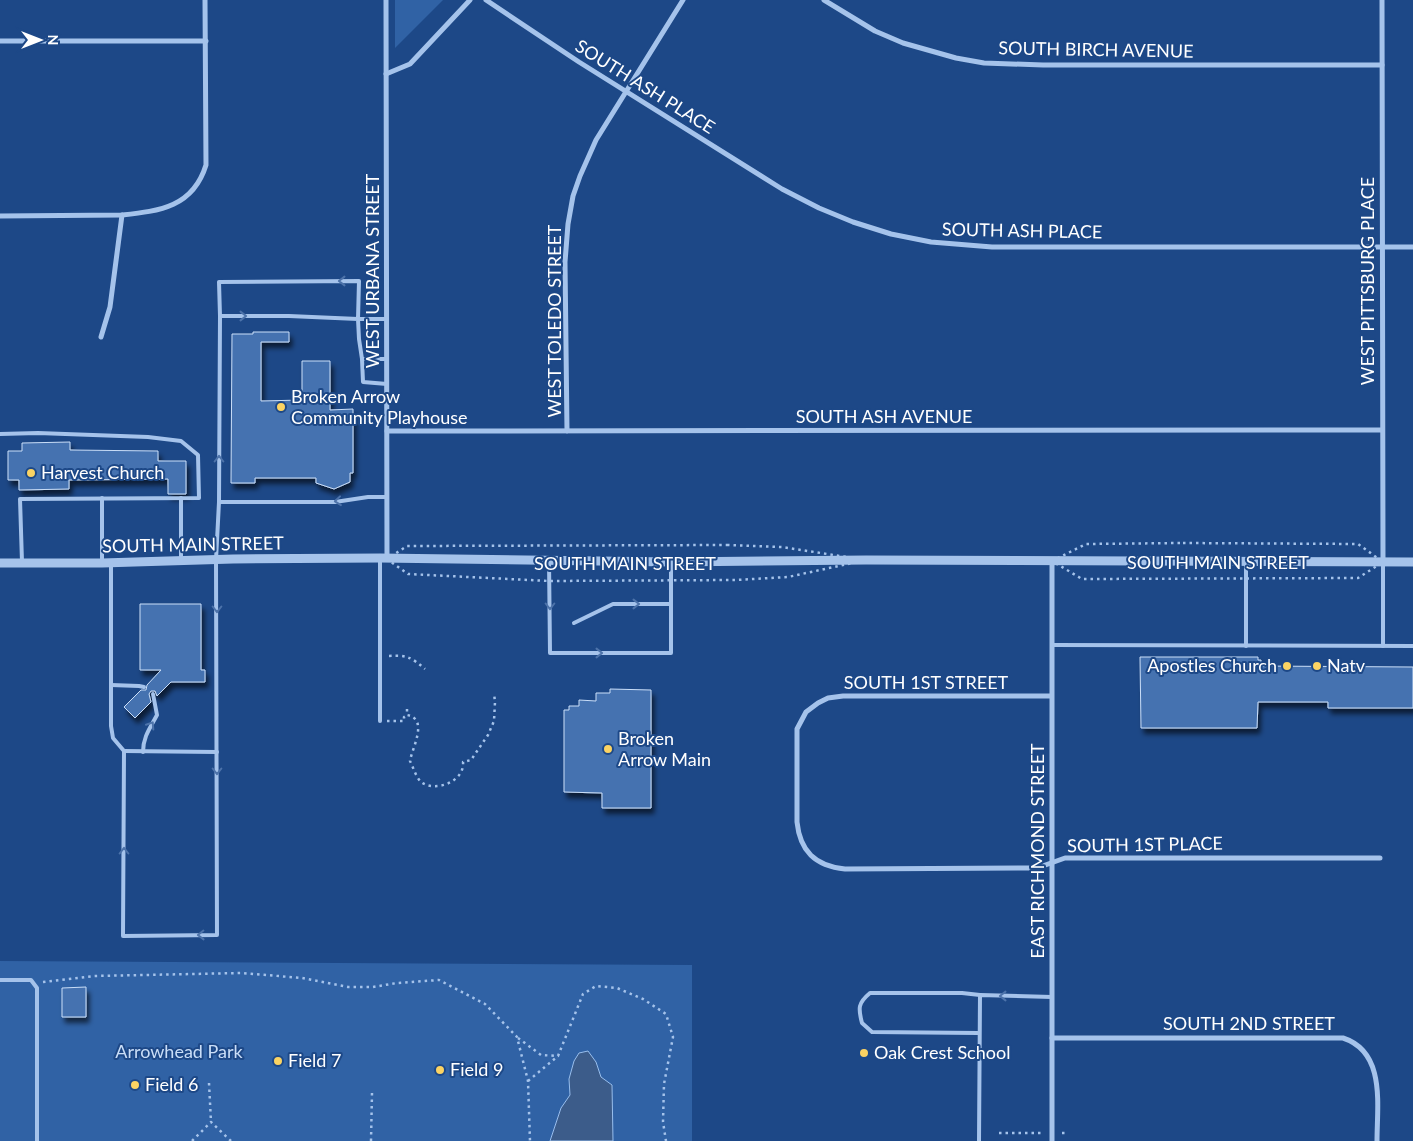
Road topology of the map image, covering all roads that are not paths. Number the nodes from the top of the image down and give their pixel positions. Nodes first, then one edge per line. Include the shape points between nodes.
1 (205, 0) edge
2 (386, 0) edge
3 (470, 0) edge
4 (486, 0) edge
5 (683, 0) edge
6 (824, 0) edge
7 (1382, 0) edge
8 (0, 41) edge
9 (206, 41) junction
10 (1382, 65) junction
11 (386, 74) junction
12 (626, 90) junction
13 (122, 215) junction
14 (0, 216) edge
15 (1381, 247) junction
16 (1413, 247) edge
17 (220, 316) junction
18 (358, 319) junction
19 (387, 319) junction
20 (100, 338) dead end
21 (362, 359) junction
22 (387, 359) junction
23 (387, 384) junction
24 (1382, 430) junction
25 (387, 431) junction
26 (568, 431) junction
27 (0, 434) edge
28 (387, 497) junction
29 (102, 498) junction
30 (182, 498) junction
31 (219, 502) junction
32 (384, 558) junction
33 (216, 560) junction
34 (549, 560) junction
35 (181, 561) junction
36 (1052, 561) junction
37 (671, 562) junction
38 (1246, 562) junction
39 (1383, 562) junction
40 (1413, 562) edge
41 (0, 563) edge
42 (22, 563) junction
43 (106, 563) junction
44 (671, 604) junction
45 (574, 623) dead end
46 (1052, 645) junction
47 (1246, 646) junction
48 (1383, 646) junction
49 (1413, 646) edge
50 (111, 685) junction
51 (144, 687) dead end
52 (153, 694) dead end
53 (1051, 696) junction
54 (380, 721) road end
55 (124, 751) junction
56 (142, 752) junction
57 (217, 752) junction
58 (802, 844) joint
59 (1380, 858) dead end
60 (1051, 863) junction
61 (0, 980) edge
62 (980, 995) junction
63 (1052, 997) junction
64 (978, 1033) junction
65 (1052, 1038) junction
66 (37, 1141) edge
67 (979, 1141) edge
68 (1052, 1141) edge
69 (1377, 1141) edge

1 - 9 street
2 - 11 street, WEST URBANA STREET
3 - 11 street via 410,64
4 - 12 street, SOUTH ASH PLACE
5 - 12 street, WEST TOLEDO STREET
6 - 10 street, SOUTH BIRCH AVENUE via 875,31 956,58 984,63 1043,66
7 - 10 street, WEST PITTSBURG PLACE
8 - 9 street
9 - 13 street via 206,165 202,178 184,199 171,206
10 - 15 street, WEST PITTSBURG PLACE
11 - 19 street, WEST URBANA STREET
12 - 15 street, SOUTH ASH PLACE via 782,189 819,208 891,234 932,242 992,247
12 - 26 street, WEST TOLEDO STREET via 586,159 570,210 566,262
13 - 14 street
13 - 20 street via 110,307
15 - 16 street, SOUTH ASH PLACE
15 - 24 street, WEST PITTSBURG PLACE
17 -> 18 lane
18 -> 17 lane via 359,281 219,282
31 -> 17 lane
18 - 19 lane
18 - 21 lane
19 - 22 street, WEST URBANA STREET
21 - 22 lane
21 - 23 lane via 363,382
22 - 23 street, WEST URBANA STREET
23 - 25 street, WEST URBANA STREET
24 - 26 street, SOUTH ASH AVENUE
24 - 39 street, WEST PITTSBURG PLACE
25 - 26 street, SOUTH ASH AVENUE
25 - 28 street, WEST URBANA STREET
27 - 30 lane via 181,441 198,455 199,489 199,498
28 -> 31 lane via 335,502
28 - 32 street, WEST URBANA STREET
29 - 30 lane
29 - 42 lane via 20,499
29 - 43 lane
30 - 35 lane
31 - 33 lane
32 - 33 street, SOUTH MAIN STREET
32 - 34 street, SOUTH MAIN STREET
32 - 54 lane
33 - 35 street, SOUTH MAIN STREET
33 -> 57 lane
34 - 37 street, SOUTH MAIN STREET
34 -> 44 lane via 550,653 671,653
35 - 43 street, SOUTH MAIN STREET
36 - 37 street, SOUTH MAIN STREET
36 - 38 street, SOUTH MAIN STREET
36 - 46 street, EAST RICHMOND STREET
37 - 44 lane
38 - 39 street, SOUTH MAIN STREET
38 - 47 lane
39 - 40 street, SOUTH MAIN STREET
39 - 48 lane
41 - 42 street, SOUTH MAIN STREET
42 - 43 street, SOUTH MAIN STREET
43 - 50 lane
45 -> 44 lane via 613,604
46 - 47 lane
46 - 53 street, EAST RICHMOND STREET
47 - 48 lane
48 - 49 lane
50 - 51 lane
50 - 55 lane via 113,738
56 -> 52 lane via 147,731 157,715
53 - 58 street, SOUTH 1ST STREET via 843,696 818,703 806,712 797,729 796,822
53 - 60 street, EAST RICHMOND STREET
55 - 56 lane
57 -> 55 lane via 217,935 123,936
56 - 57 lane
58 - 60 street, SOUTH 1ST PLACE via 811,857 825,865 845,869 1037,868
59 - 60 street, SOUTH 1ST PLACE via 1065,858
60 - 63 street, EAST RICHMOND STREET
61 - 66 lane via 31,980 38,988
63 -> 62 lane
62 - 64 lane
62 - 64 lane via 870,993 861,1000 859,1008 862,1023 872,1032
63 - 65 street, EAST RICHMOND STREET
64 - 67 lane
65 - 68 street, EAST RICHMOND STREET
65 - 69 street, SOUTH 2ND STREET via 1343,1038 1360,1047 1373,1065

